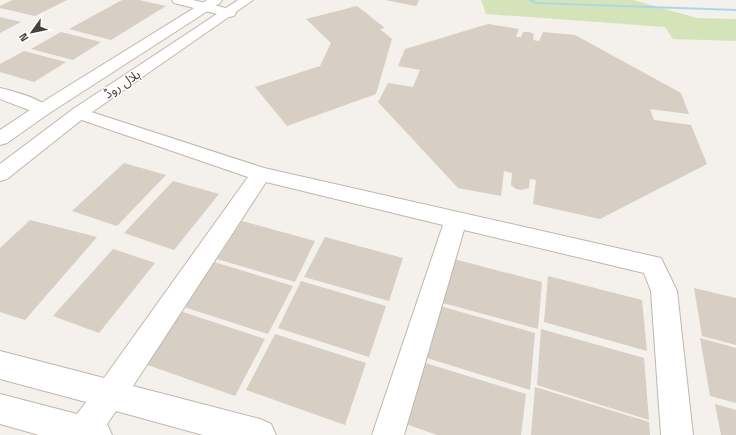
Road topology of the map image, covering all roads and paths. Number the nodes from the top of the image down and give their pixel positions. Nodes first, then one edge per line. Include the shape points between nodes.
1 (178, 0) edge
2 (247, 0) edge
3 (211, 3) edge
4 (229, 13) junction
5 (0, 93) edge
6 (42, 110) junction
7 (79, 113) junction
8 (0, 139) edge
9 (0, 174) edge
10 (261, 174) junction
11 (456, 218) junction
12 (0, 365) edge
13 (110, 395) junction
14 (0, 409) edge
15 (89, 433) edge
16 (260, 435) edge
17 (388, 435) edge
18 (677, 435) edge

1 - 3 street
2 - 4 street, ہلال روڈ
3 - 4 street
3 - 6 street, ہلال روڈ
4 - 7 street, ہلال روڈ
5 - 6 street
6 - 8 street, ہلال روڈ
7 - 9 street, ہلال روڈ
7 - 10 street
10 - 11 street
10 - 13 street
11 - 17 street
11 - 18 street via 653,265 664,291
12 - 13 street
13 - 15 street
13 - 16 street
14 - 15 street

